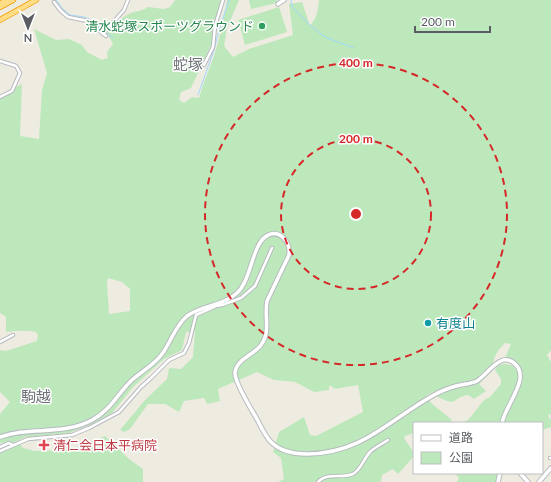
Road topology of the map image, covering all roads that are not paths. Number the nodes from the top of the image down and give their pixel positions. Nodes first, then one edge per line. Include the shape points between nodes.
1 (6, 0) edge
2 (13, 0) edge
3 (36, 0) edge
4 (58, 0) edge
5 (128, 0) edge
6 (223, 0) edge
7 (284, 0) edge
8 (0, 4) edge
9 (278, 4) dead end
10 (0, 7) edge
11 (0, 20) edge
12 (0, 61) edge
13 (204, 64) dead end
14 (0, 97) edge
15 (272, 248) dead end
16 (13, 335) dead end
17 (0, 342) edge
18 (502, 422) edge
19 (0, 437) edge
20 (388, 440) dead end
21 (13, 445) junction
22 (0, 447) edge
23 (0, 451) edge
24 (551, 468) edge
25 (521, 474) edge
26 (318, 482) edge
27 (528, 482) edge
28 (539, 482) edge

1 - 8 highway
2 - 10 highway
3 - 11 highway
4 - 5 street via 55,4 68,17 88,21 104,35 124,10
6 - 13 street via 212,47
7 - 9 street
12 - 14 street via 16,66 20,73 12,91
15 - 21 street via 256,286 240,298 196,315 184,353 169,360 119,412 72,435 33,438
16 - 17 street
18 - 19 street via 521,378 516,365 505,360 500,361 476,381 435,394 366,440 340,450 317,454 289,452 272,443 235,372 238,365 259,348 266,337 268,298 289,253 285,238 271,234 260,244 238,292 224,301 187,316 158,359 130,382 100,416 72,428 25,431
20 - 26 street via 370,452 355,473 329,476 321,478
21 - 22 street via 9,443
21 - 23 street
24 - 28 street
25 - 27 street

